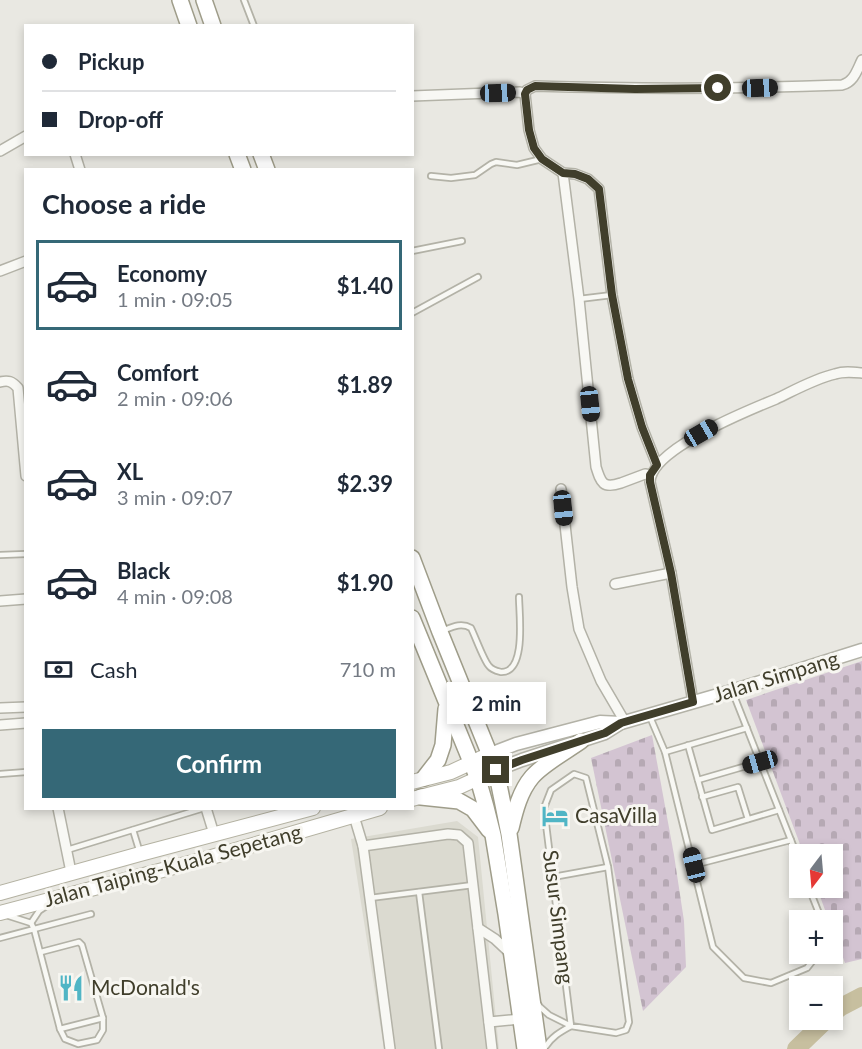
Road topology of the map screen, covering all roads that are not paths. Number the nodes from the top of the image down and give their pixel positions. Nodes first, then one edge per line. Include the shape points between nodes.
1 (180, 0) edge
2 (204, 0) edge
3 (244, 0) edge
4 (188, 24) edge
5 (212, 24) edge
6 (253, 24) edge
7 (862, 60) edge
8 (525, 94) junction
9 (414, 96) edge
10 (24, 137) edge
11 (0, 151) edge
12 (542, 159) junction
13 (563, 173) junction
14 (430, 176) dead end
15 (462, 241) dead end
16 (414, 251) edge
17 (24, 262) edge
18 (0, 271) edge
19 (478, 277) dead end
20 (612, 295) junction
21 (579, 299) junction
22 (414, 312) edge
23 (862, 373) edge
24 (0, 382) edge
25 (24, 454) edge
26 (657, 465) junction
27 (650, 475) junction
28 (561, 489) dead end
29 (24, 554) edge
30 (0, 555) edge
31 (414, 563) edge
32 (671, 573) junction
33 (615, 584) dead end
34 (519, 597) dead end
35 (24, 599) edge
36 (0, 601) edge
37 (414, 623) edge
38 (440, 632) junction
39 (862, 650) edge
40 (732, 691) junction
41 (693, 702) junction
42 (447, 703) junction
43 (24, 706) edge
44 (0, 708) edge
45 (649, 715) junction
46 (623, 722) junction
47 (24, 723) edge
48 (0, 725) edge
49 (747, 728) junction
50 (581, 741) junction
51 (688, 745) junction
52 (665, 752) junction
53 (490, 754) junction
54 (760, 762) junction
55 (471, 763) junction
56 (496, 770) junction
57 (24, 772) edge
58 (0, 774) edge
59 (478, 779) junction
60 (418, 780) edge
61 (698, 780) junction
62 (702, 797) junction
63 (417, 798) edge
64 (58, 810) edge
65 (198, 810) edge
66 (206, 810) edge
67 (306, 810) edge
68 (374, 810) edge
69 (779, 810) junction
70 (354, 816) junction
71 (748, 819) junction
72 (133, 830) junction
73 (214, 834) junction
74 (509, 834) junction
75 (493, 835) junction
76 (790, 840) junction
77 (792, 844) edge
78 (363, 846) junction
79 (67, 850) junction
80 (140, 854) junction
81 (694, 865) junction
82 (608, 867) junction
83 (71, 872) junction
84 (553, 877) junction
85 (473, 885) junction
86 (419, 892) junction
87 (0, 893) edge
88 (63, 896) junction
89 (370, 898) junction
90 (0, 915) edge
91 (91, 915) dead end
92 (31, 923) junction
93 (478, 928) junction
94 (34, 929) junction
95 (0, 938) edge
96 (41, 952) junction
97 (512, 955) junction
98 (810, 964) edge
99 (531, 992) junction
100 (103, 1018) junction
101 (520, 1019) junction
102 (489, 1022) junction
103 (571, 1026) junction
104 (60, 1029) junction
105 (390, 1049) edge
106 (440, 1049) edge
107 (492, 1049) edge
108 (525, 1049) edge
109 (539, 1049) edge
110 (544, 1049) edge

1 - 4 highway
2 - 5 highway
3 - 6 lane
7 - 8 street via 853,79 842,85 635,89 535,86
8 - 9 street
8 - 12 street via 529,130
10 - 11 street
12 - 13 street
12 - 14 lane via 517,165 496,162 475,175
13 - 20 street via 588,179 599,189
13 - 21 street
15 - 16 lane
17 - 18 street
19 - 22 lane
20 - 21 lane
20 - 26 street via 628,379
21 - 27 street via 599,476 611,487
23 - 26 street via 826,376 689,440
24 - 25 street via 7,380 18,388
26 - 27 street
27 - 32 street
28 - 46 street via 579,629
29 - 30 lane
31 - 38 highway
32 - 33 street
32 - 41 street
34 - 38 lane via 520,647 513,667 506,672 489,666 471,628 461,624
35 - 36 street
37 - 42 highway
38 - 53 highway
39 - 40 main road, Jalan Simpang
40 - 41 main road, Jalan Simpang
40 - 49 lane
41 - 45 main road, Jalan Simpang
42 - 55 highway
42 - 60 highway via 438,760
43 - 44 street
45 - 46 main road, Jalan Simpang
45 - 52 lane
46 - 50 main road
46 - 53 main road via 600,722
47 - 48 street
49 - 51 lane
49 - 54 lane
50 - 56 main road
50 - 74 highway via 532,776
51 - 52 lane
51 - 61 lane
52 - 81 lane
53 - 55 main road
53 - 56 highway
54 - 61 lane
54 - 69 lane
55 - 59 highway
55 - 60 main road
56 - 59 main road
56 - 74 highway
57 - 58 lane
59 - 63 main road
59 - 75 highway
61 - 62 lane
62 - 71 lane via 738,787
62 - 71 lane via 712,830
63 - 75 highway via 459,801 473,809
64 - 79 street
65 - 72 lane
66 - 73 street
67 - 73 main road, Jalan Taiping-Kuala Sepetang
68 - 70 main road, Jalan Taiping-Kuala Sepetang
69 - 71 lane
69 - 76 lane
70 - 78 street
70 - 88 main road, Jalan Taiping-Kuala Sepetang
72 - 79 lane
72 - 80 lane
73 - 80 main road, Jalan Taiping-Kuala Sepetang
74 - 99 highway
75 - 97 highway
76 - 77 lane
76 - 81 lane
78 - 85 street via 459,835 468,843
78 - 89 street
79 - 83 street
80 - 83 main road, Jalan Taiping-Kuala Sepetang
81 - 98 lane via 713,947 744,978 771,983
82 - 84 lane
82 - 84 lane, Susur Simpang via 586,778 574,774 551,790 544,808
82 - 103 lane via 629,1022 626,1030 616,1032
83 - 87 main road, Jalan Taiping-Kuala Sepetang
84 - 103 lane, Susur Simpang
85 - 86 lane
85 - 93 street
86 - 89 lane
86 - 106 lane
88 - 90 main road, Jalan Taiping-Kuala Sepetang
88 - 92 lane via 39,911
89 - 105 street
90 - 92 lane
91 - 94 lane
92 - 94 lane
93 - 97 street
93 - 102 street
94 - 95 lane
94 - 96 lane
96 - 100 lane via 79,942 82,945
96 - 104 lane
97 - 101 highway
99 - 103 lane via 540,1008
99 - 109 highway
100 - 104 lane
100 - 104 lane via 103,1030 97,1040 78,1044 65,1039
101 - 102 street
101 - 108 highway
102 - 107 street
103 - 110 lane

